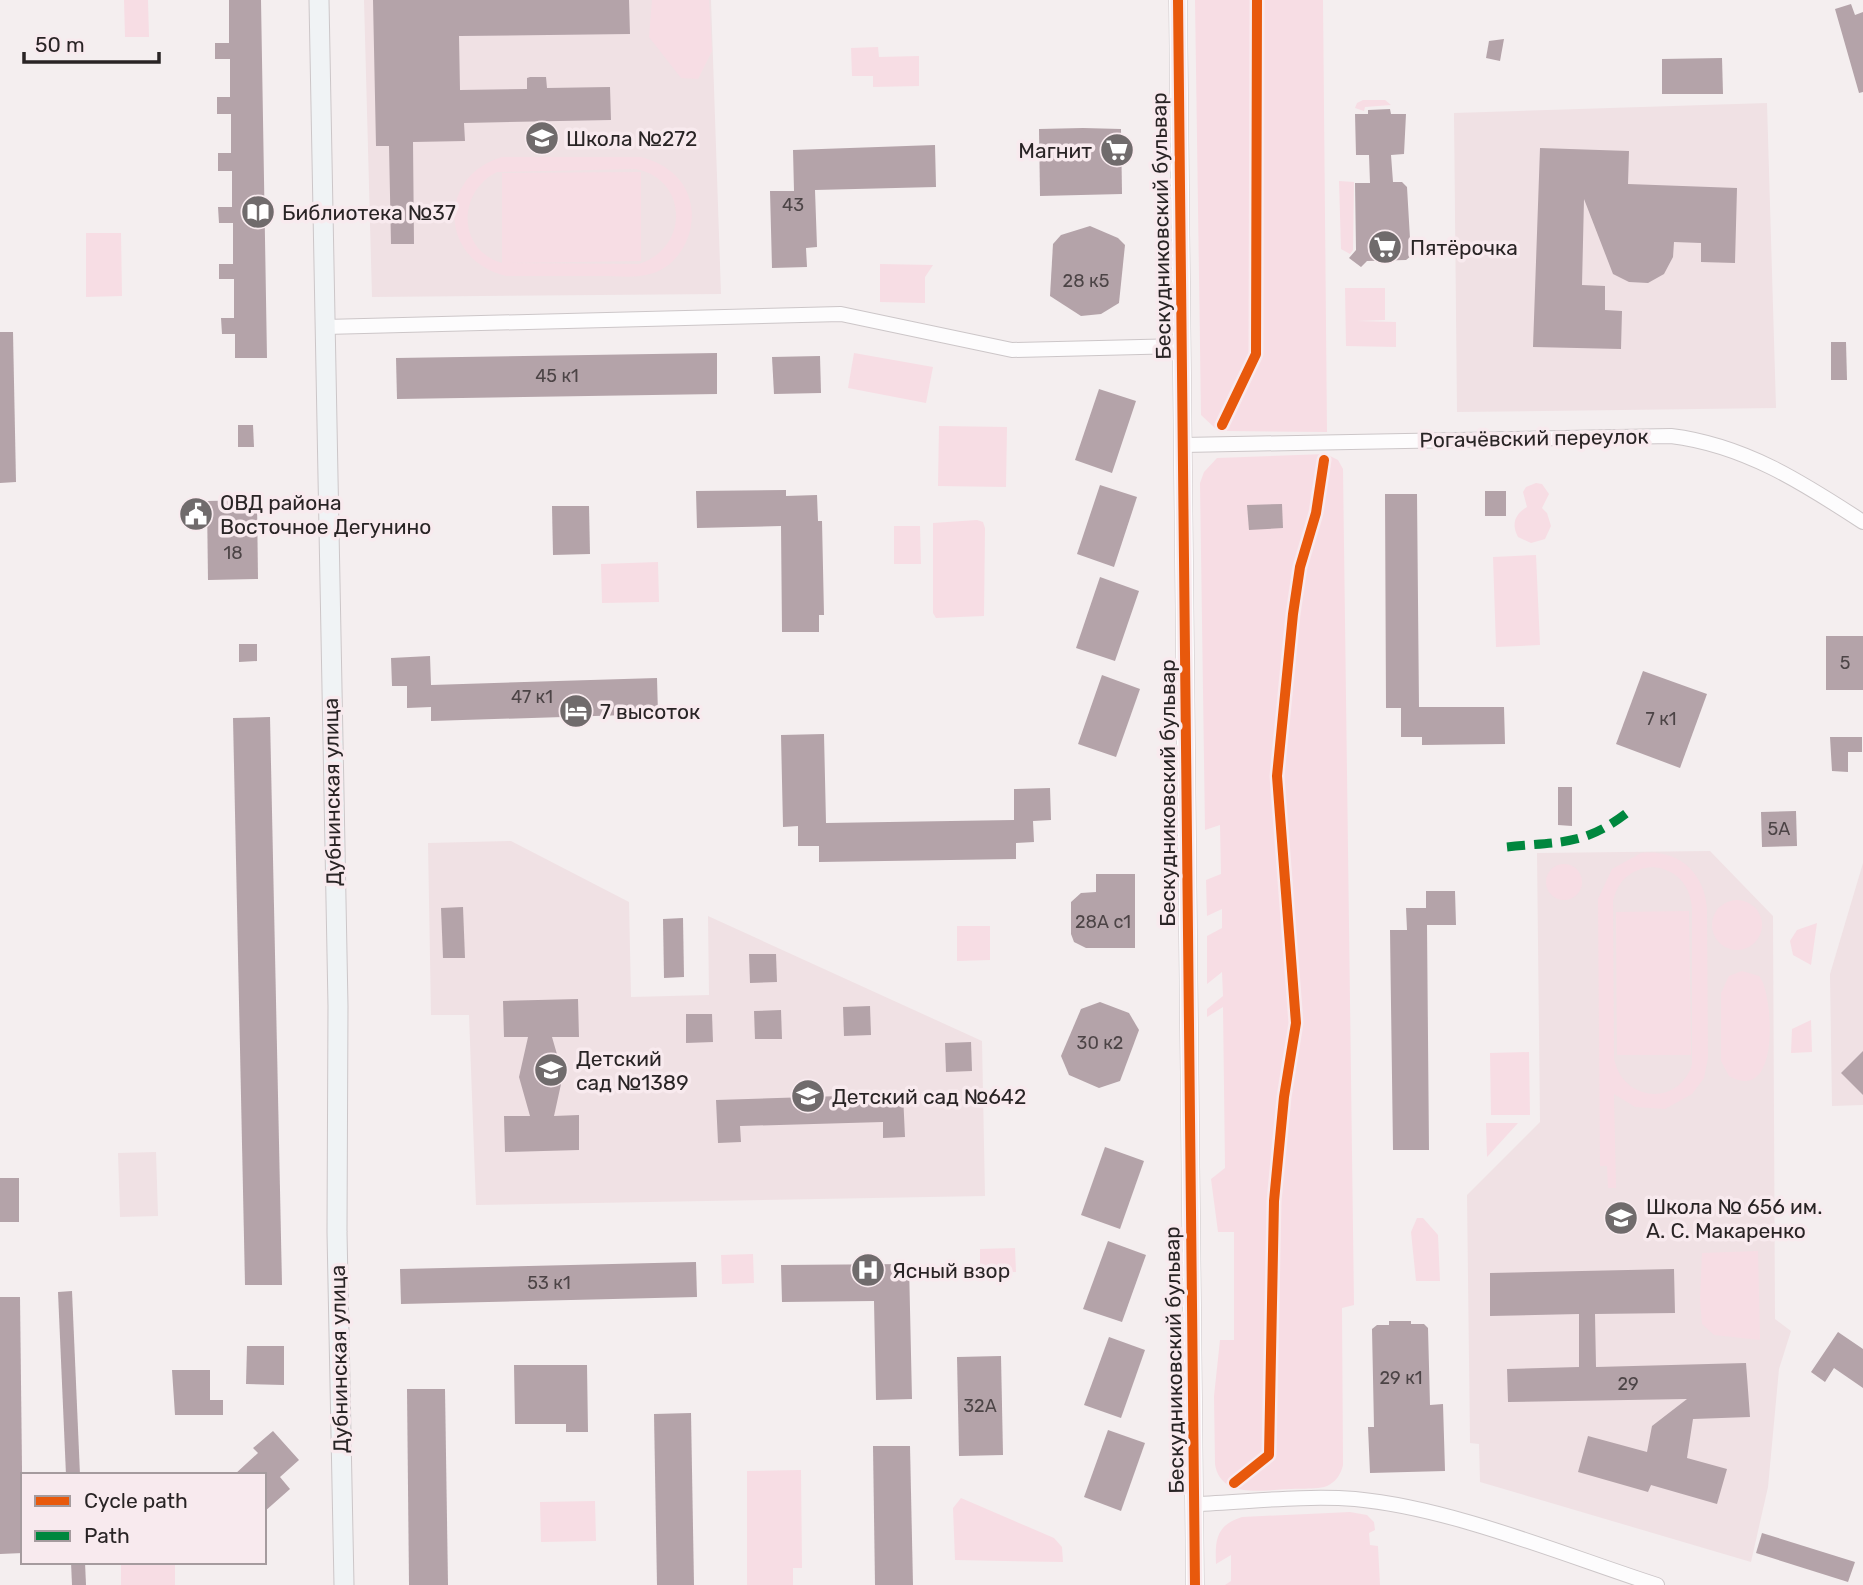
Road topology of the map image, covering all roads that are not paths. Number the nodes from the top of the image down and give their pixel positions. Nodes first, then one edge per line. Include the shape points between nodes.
1 (319, 0) edge
2 (1178, 0) edge
3 (325, 327) junction
4 (1182, 346) junction
5 (1184, 445) junction
6 (1863, 522) edge
7 (1195, 1504) junction
8 (344, 1585) edge
9 (1195, 1585) edge
10 (1657, 1585) edge

1 - 3 main road, Дубнинская улица
2 - 4 street, Бескудниковский бульвар
3 - 4 street via 841,314 1012,350
3 - 8 main road, Дубнинская улица
4 - 5 street, Бескудниковский бульвар
5 - 6 street, Рогачёвский переулок via 1671,436 1723,445 1760,461 1806,484
5 - 7 street, Бескудниковский бульвар
7 - 9 street, Бескудниковский бульвар
7 - 10 street via 1331,1499 1386,1504 1465,1523

